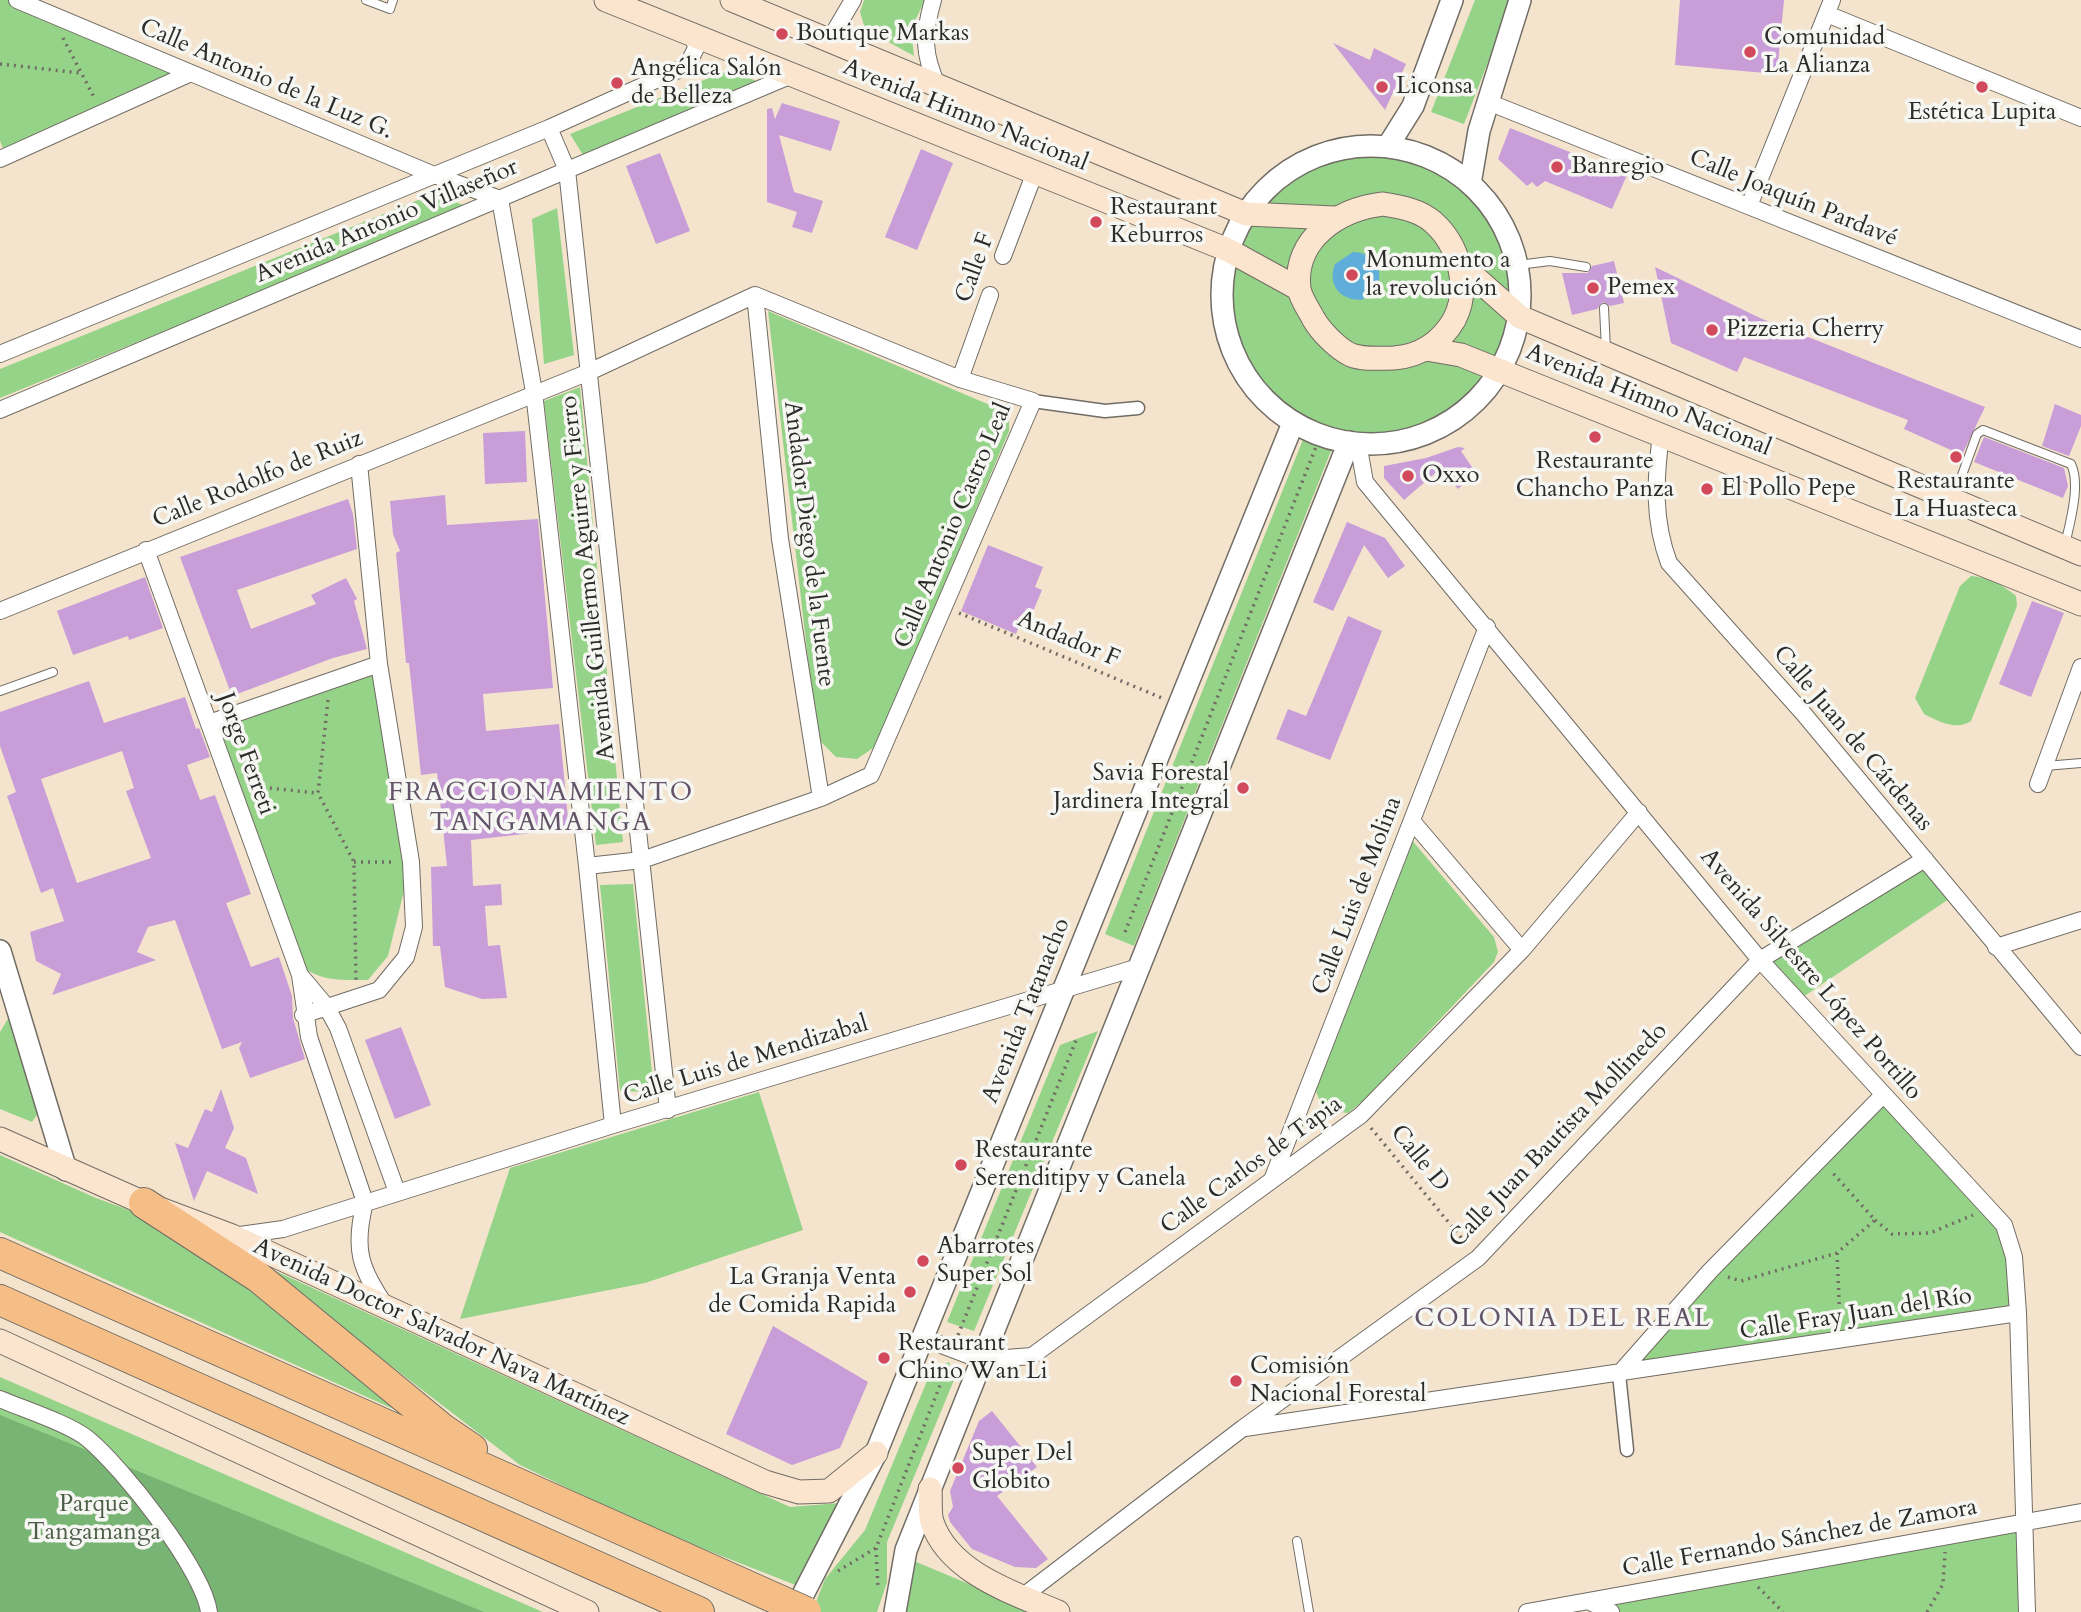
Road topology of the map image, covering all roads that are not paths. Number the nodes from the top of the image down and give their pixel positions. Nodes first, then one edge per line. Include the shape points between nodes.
1 (17, 0) edge
2 (366, 0) edge
3 (393, 0) edge
4 (606, 0) edge
5 (733, 0) edge
6 (853, 0) edge
7 (933, 0) edge
8 (1452, 0) edge
9 (1520, 0) edge
10 (1829, 7) edge
11 (692, 35) junction
12 (830, 39) junction
13 (191, 73) junction
14 (792, 75) junction
15 (938, 87) junction
16 (1488, 102) junction
17 (2081, 118) edge
18 (549, 128) junction
19 (1388, 146) junction
20 (2, 152) edge
21 (567, 170) junction
22 (1035, 172) junction
23 (434, 175) junction
24 (1470, 184) junction
25 (500, 199) junction
26 (1749, 206) junction
27 (1246, 214) junction
28 (1334, 218) junction
29 (1228, 250) junction
30 (1003, 256) dead end
31 (1460, 264) junction
32 (1518, 265) junction
33 (1586, 267) dead end
34 (1299, 289) junction
35 (755, 295) junction
36 (990, 295) dead end
37 (1604, 307) dead end
38 (1520, 317) junction
39 (2081, 339) edge
40 (1426, 349) junction
41 (1606, 353) junction
42 (0, 354) edge
43 (1502, 371) junction
44 (589, 372) junction
45 (960, 379) junction
46 (534, 392) junction
47 (1033, 401) junction
48 (1138, 408) dead end
49 (0, 410) edge
50 (1293, 423) junction
51 (1661, 435) junction
52 (1354, 443) junction
53 (359, 464) junction
54 (1953, 500) junction
55 (146, 550) junction
56 (2073, 551) edge
57 (2081, 604) edge
58 (0, 611) edge
59 (1487, 627) junction
60 (379, 664) junction
61 (2081, 667) edge
62 (53, 672) dead end
63 (0, 691) edge
64 (209, 723) junction
65 (2081, 763) edge
66 (2045, 766) junction
67 (2038, 785) dead end
68 (821, 798) junction
69 (1639, 812) junction
70 (1412, 821) junction
71 (1925, 859) junction
72 (642, 860) junction
73 (587, 866) junction
74 (2081, 920) edge
75 (1996, 947) junction
76 (1522, 950) junction
77 (0, 951) edge
78 (1760, 960) junction
79 (1142, 966) junction
80 (300, 975) junction
81 (1066, 987) junction
82 (12, 990) junction
83 (326, 1006) junction
84 (0, 1015) edge
85 (303, 1015) junction
86 (2081, 1047) edge
87 (1884, 1095) junction
88 (668, 1110) junction
89 (613, 1125) junction
90 (0, 1139) edge
91 (66, 1170) junction
92 (1272, 1180) junction
93 (397, 1192) junction
94 (365, 1202) junction
95 (144, 1203) junction
96 (232, 1236) junction
97 (0, 1253) edge
98 (0, 1300) edge
99 (387, 1308) junction
100 (2018, 1313) junction
101 (923, 1338) junction
102 (0, 1341) edge
103 (981, 1360) junction
104 (1619, 1374) junction
105 (0, 1399) edge
106 (1243, 1428) junction
107 (1627, 1450) dead end
108 (876, 1453) junction
109 (930, 1489) junction
110 (533, 1490) junction
111 (2081, 1512) edge
112 (2025, 1522) junction
113 (1297, 1541) dead end
114 (1022, 1597) junction
115 (1588, 1601) junction
116 (209, 1612) edge
117 (587, 1612) edge
118 (699, 1612) edge
119 (794, 1612) edge
120 (806, 1612) edge
121 (895, 1612) edge
122 (1058, 1612) edge
123 (1309, 1612) edge
124 (1527, 1612) edge
125 (1611, 1612) edge
126 (2027, 1612) edge

1 - 13 street, Calle Antonio de la Luz G.
2 - 3 lane via 390,9
4 - 11 main road, Avenida Himno Nacional
5 - 12 main road, Avenida Himno Nacional
6 - 12 street
7 - 15 street via 926,53
8 - 19 street via 1413,106
9 - 16 street
10 - 17 street
10 - 26 street
11 - 14 main road, Avenida Himno Nacional
11 - 18 street, Avenida Antonio Villaseñor via 696,48 687,66
12 - 15 main road, Avenida Himno Nacional
13 - 20 street
13 - 23 street, Calle Antonio de la Luz G.
14 - 21 street, Avenida Antonio Villaseñor
14 - 22 main road, Avenida Himno Nacional
15 - 27 main road, Avenida Himno Nacional
16 - 24 street
16 - 26 street, Calle Joaquín Pardavé
18 - 21 street, Avenida Guillermo Aguirre y Fierro
18 - 23 street, Avenida Antonio Villaseñor
19 - 24 street via 1437,161
19 - 27 street via 1337,149 1289,170
21 - 25 street, Avenida Antonio Villaseñor
21 - 44 street, Avenida Guillermo Aguirre y Fierro
22 - 29 main road, Avenida Himno Nacional
22 - 30 street, Calle F
23 - 25 street, Calle Antonio de la Luz G.
23 - 42 street, Avenida Antonio Villaseñor
24 - 32 street via 1504,225
25 - 46 street, Avenida Guillermo Aguirre y Fierro
25 - 49 street, Avenida Antonio Villaseñor
26 - 39 street, Calle Joaquín Pardavé
27 - 28 main road, Avenida Himno Nacional
27 - 29 street
28 - 31 main road via 1358,207 1383,204 1409,209 1432,221
28 - 34 main road via 1314,238 1303,262
29 - 34 main road, Avenida Himno Nacional
29 - 50 street via 1221,299 1230,348 1255,391
31 - 38 main road, Avenida Himno Nacional
31 - 40 main road via 1462,291 1456,317 1441,339
32 - 33 lane via 1550,261
32 - 38 street
34 - 40 main road via 1318,328 1351,355 1405,357
35 - 44 street
35 - 45 street, Calle Antonio Castro Leal
35 - 68 street, Andador Diego de la Fuente via 780,539
36 - 45 street, Calle F
37 - 41 lane
38 - 41 main road, Avenida Himno Nacional
38 - 43 street
40 - 43 main road, Avenida Himno Nacional via 1461,355
41 - 54 main road, Avenida Himno Nacional
43 - 51 main road, Avenida Himno Nacional
43 - 52 street via 1477,401 1437,430 1389,444
44 - 46 street
44 - 72 street, Avenida Guillermo Aguirre y Fierro
45 - 47 street, Calle Antonio Castro Leal
46 - 53 street, Calle Rodolfo de Ruiz
46 - 73 street, Avenida Guillermo Aguirre y Fierro
47 - 48 street via 1105,411
47 - 68 street, Calle Antonio Castro Leal via 871,775
50 - 52 street
50 - 81 street, Avenida Tatanacho
51 - 57 main road, Avenida Himno Nacional
51 - 71 street, Calle Juan de Cárdenas via 1654,487 1660,537 1669,563
52 - 59 street, Avenida Silvestre López Portillo via 1365,482
52 - 79 street
53 - 55 street, Calle Rodolfo de Ruiz
53 - 60 street
54 - 56 main road, Avenida Himno Nacional
54 - 56 lane via 1977,434 1983,430 2071,464 2076,470 2077,492
55 - 58 street, Calle Rodolfo de Ruiz
55 - 64 street, Jorge Ferreti
59 - 69 street, Avenida Silvestre López Portillo
59 - 70 street, Calle Luis de Molina
60 - 64 street
60 - 83 street via 411,862 414,927 407,957 379,990
61 - 66 street
62 - 63 lane
64 - 80 street, Jorge Ferreti
65 - 66 lane
66 - 67 street
68 - 72 street, Calle Antonio Castro Leal
69 - 76 street, Calle Carlos de Tapia
69 - 78 street, Avenida Silvestre López Portillo
70 - 76 street
70 - 92 street, Calle Luis de Molina
71 - 75 street, Calle Juan de Cárdenas
71 - 78 street, Calle Juan Bautista Mollinedo
72 - 73 street, Calle Antonio Castro Leal
72 - 88 street, Avenida Guillermo Aguirre y Fierro
73 - 89 street, Avenida Guillermo Aguirre y Fierro
74 - 75 street
75 - 86 street, Calle Juan de Cárdenas
76 - 92 street, Calle Carlos de Tapia via 1361,1115
77 - 82 street
78 - 87 street, Avenida Silvestre López Portillo
78 - 106 street, Calle Juan Bautista Mollinedo via 1478,1258
79 - 81 street, Calle Luis de Mendizabal
79 - 103 street
80 - 83 street, Jorge Ferreti
80 - 85 street, Jorge Ferreti
81 - 88 street, Calle Luis de Mendizabal
81 - 101 street, Avenida Tatanacho
82 - 84 street
82 - 91 street
83 - 85 street
83 - 93 street, Jorge Ferreti via 364,1094
85 - 94 street, Jorge Ferreti
87 - 100 street, Avenida Silvestre López Portillo via 2004,1225 2010,1240
87 - 104 street via 1710,1271
88 - 89 street, Calle Luis de Mendizabal
89 - 93 street, Calle Luis de Mendizabal
90 - 91 main road, Avenida Doctor Salvador Nava Martínez
91 - 95 main road, Avenida Doctor Salvador Nava Martínez
92 - 103 street, Calle Carlos de Tapia via 1032,1356
93 - 94 street, Calle Luis de Mendizabal
94 - 96 street, Calle Luis de Mendizabal via 283,1229
94 - 99 street via 358,1250 364,1272
95 - 96 main road, Avenida Doctor Salvador Nava Martínez
95 - 110 highway via 258,1277 444,1430
96 - 99 main road, Avenida Doctor Salvador Nava Martínez
97 - 110 highway
98 - 118 highway
99 - 108 main road, Avenida Doctor Salvador Nava Martínez via 765,1482 799,1492 829,1491
100 - 104 street, Calle Fray Juan del Río
100 - 112 street, Avenida Silvestre López Portillo
101 - 103 street, Calle Carlos de Tapia
101 - 108 street, Avenida Tatanacho
102 - 117 main road
103 - 109 street
104 - 106 street, Calle Fray Juan del Río
104 - 107 street
105 - 116 street via 86,1437 141,1495 186,1562
106 - 114 street, Calle Juan Bautista Mollinedo
108 - 119 street, Avenida Tatanacho
109 - 114 main road via 932,1521 946,1545 1000,1588
109 - 121 street via 906,1550
110 - 120 highway, bridge
111 - 112 street, Calle Fernando Sánchez de Zamora
112 - 115 street, Calle Fernando Sánchez de Zamora
112 - 126 street, Avenida Silvestre López Portillo
113 - 123 lane
114 - 122 main road
115 - 124 street, Calle Fernando Sánchez de Zamora
115 - 125 street

